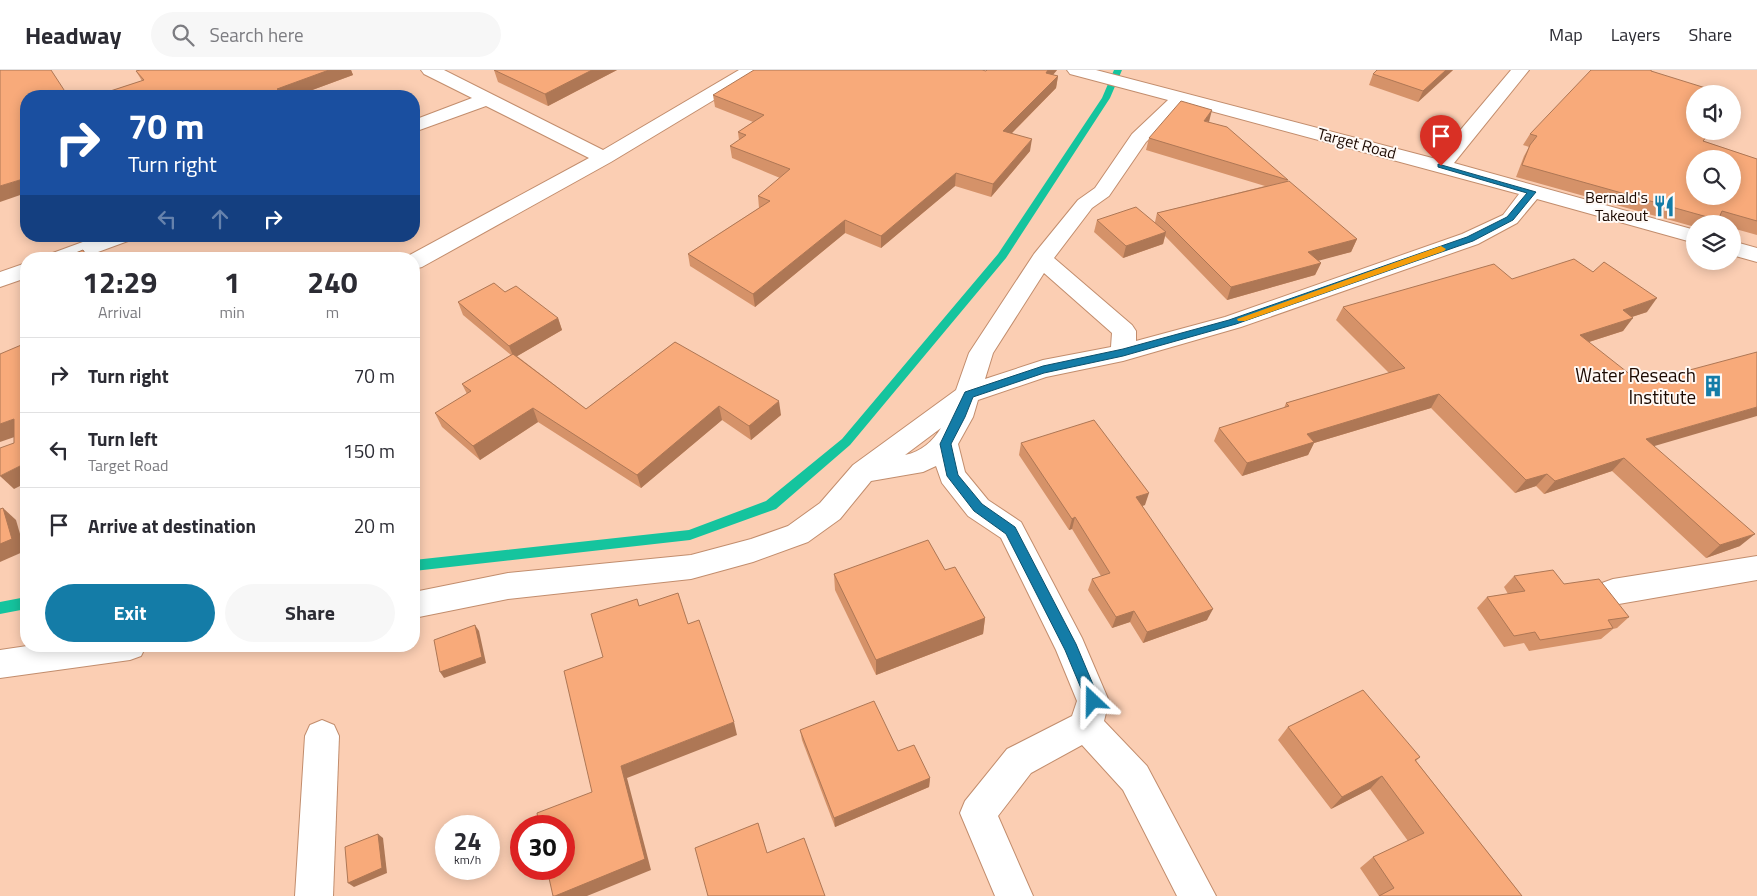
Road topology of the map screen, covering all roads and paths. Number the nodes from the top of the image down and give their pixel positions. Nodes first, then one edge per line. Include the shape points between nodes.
1 (430, 70) edge
2 (751, 70) edge
3 (1076, 70) edge
4 (1520, 70) edge
5 (1173, 95) junction
6 (487, 99) junction
7 (420, 124) edge
8 (604, 158) junction
9 (1441, 166) junction
10 (1532, 192) junction
11 (1686, 235) edge
12 (104, 242) edge
13 (1741, 251) edge
14 (77, 252) edge
15 (1757, 255) edge
16 (420, 259) edge
17 (1042, 259) junction
18 (20, 272) edge
19 (0, 280) edge
20 (1123, 353) junction
21 (968, 394) junction
22 (945, 444) junction
23 (863, 472) junction
24 (1757, 568) edge
25 (1613, 592) dead end
26 (420, 603) edge
27 (87, 652) edge
28 (0, 664) edge
29 (1086, 726) junction
30 (322, 736) dead end
31 (314, 896) edge
32 (1014, 896) edge
33 (1197, 896) edge

1 - 6 street
2 - 8 street
3 - 5 street, Target Road
4 - 9 street
5 - 9 street, Target Road
5 - 17 street via 1102,192 1086,204
6 - 7 street
6 - 8 street
8 - 16 street
9 - 10 street, Target Road
10 - 11 street, Target Road
10 - 20 street via 1510,219 1470,239 1232,322
12 - 14 street
13 - 15 street
17 - 20 street via 1124,331
17 - 21 street via 981,353
18 - 19 street
20 - 21 street via 1043,369
21 - 22 street
21 - 23 street
22 - 23 street via 923,462
22 - 29 street via 952,476 978,508 1011,530 1071,648 1093,701
23 - 26 street via 830,511 798,534 753,550 691,567 508,586
24 - 25 street
27 - 28 street
29 - 32 street via 1019,761 978,813
29 - 33 street via 1135,778
30 - 31 street

